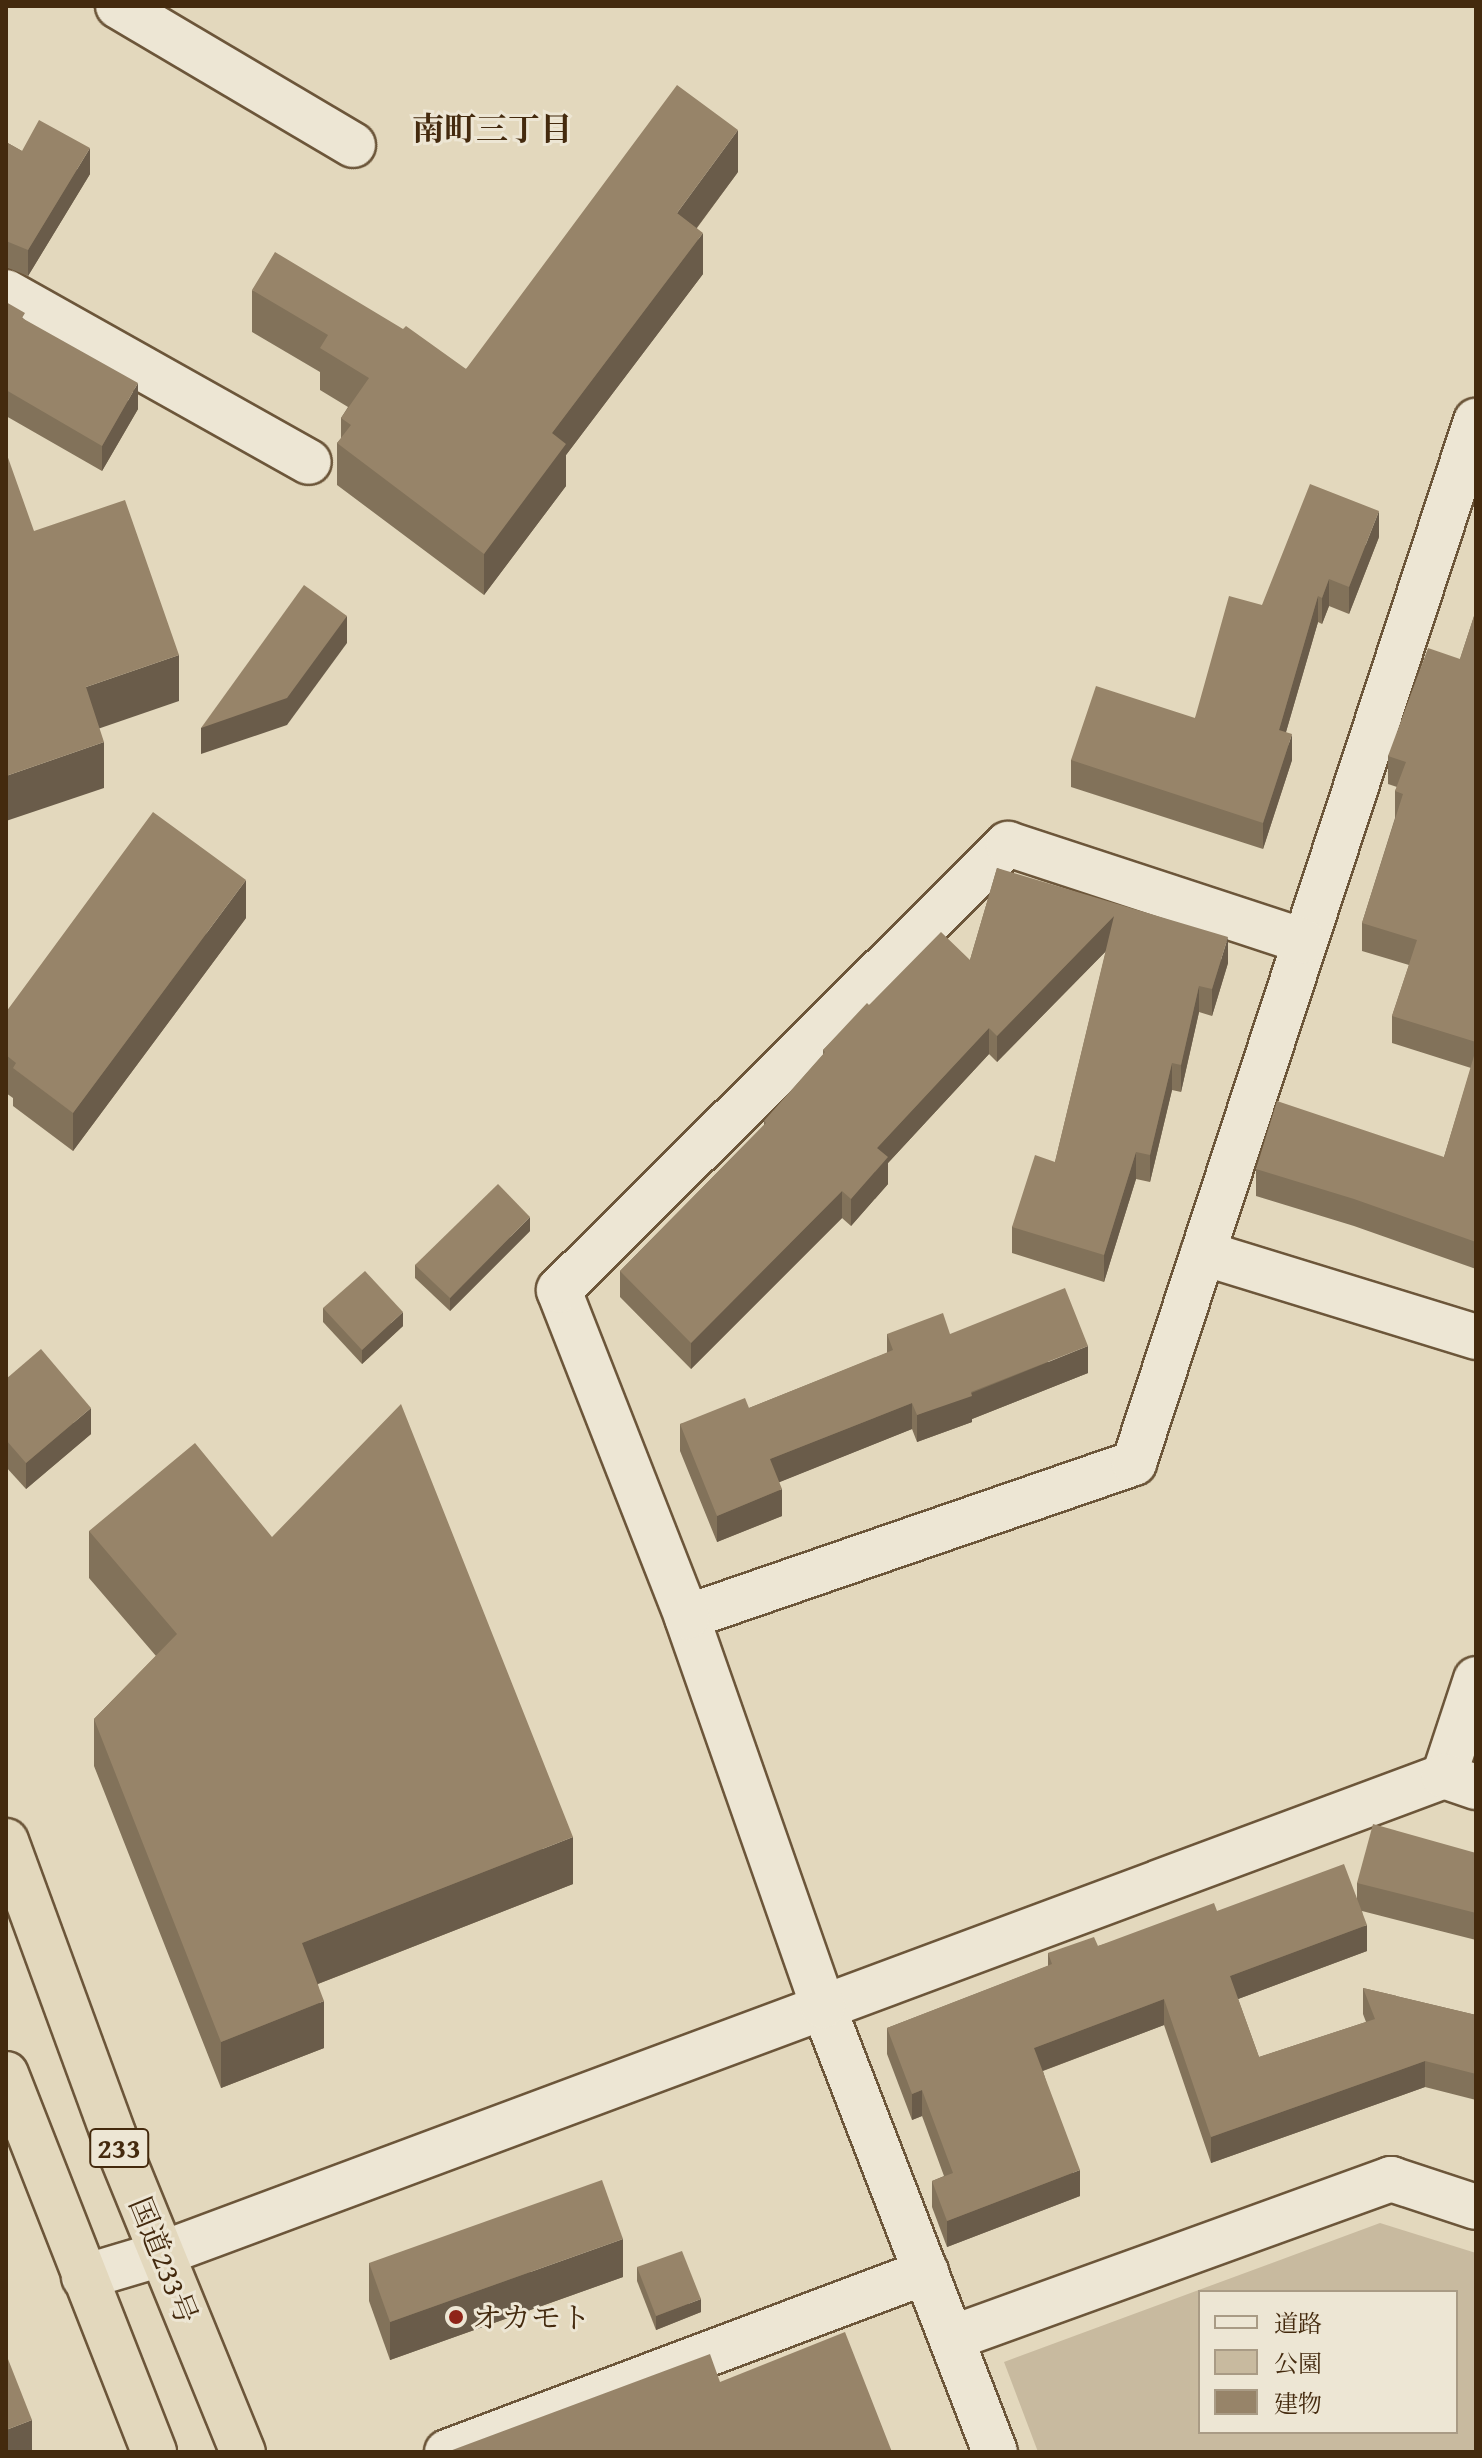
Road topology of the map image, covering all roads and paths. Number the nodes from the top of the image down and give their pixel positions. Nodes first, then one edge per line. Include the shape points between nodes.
1 (118, 6) edge
2 (353, 145) dead end
3 (6, 292) edge
4 (1476, 421) edge
5 (309, 462) dead end
6 (1303, 941) junction
7 (1203, 1253) junction
8 (1476, 1337) edge
9 (687, 1617) junction
10 (1476, 1679) edge
11 (1460, 1782) edge
12 (6, 1841) edge
13 (823, 2006) junction
14 (6, 2074) edge
15 (1476, 2207) edge
16 (161, 2254) junction
17 (926, 2272) junction
18 (84, 2277) junction
19 (952, 2338) junction
20 (154, 2452) edge
21 (243, 2452) edge
22 (447, 2452) edge
23 (995, 2452) edge

1 - 2 street
3 - 5 street
4 - 6 street
6 - 7 street
6 - 9 street via 1008,844 559,1290
7 - 8 street
7 - 9 street via 1134,1463
9 - 13 street
10 - 11 street
11 - 13 street
12 - 16 highway, 国道233号 / 233
13 - 16 street
13 - 17 street
14 - 18 highway, 233
15 - 19 street via 1391,2179
16 - 18 street
16 - 21 highway, 国道233号 / 233
17 - 19 street
17 - 22 street
18 - 20 highway, 233
19 - 23 street

